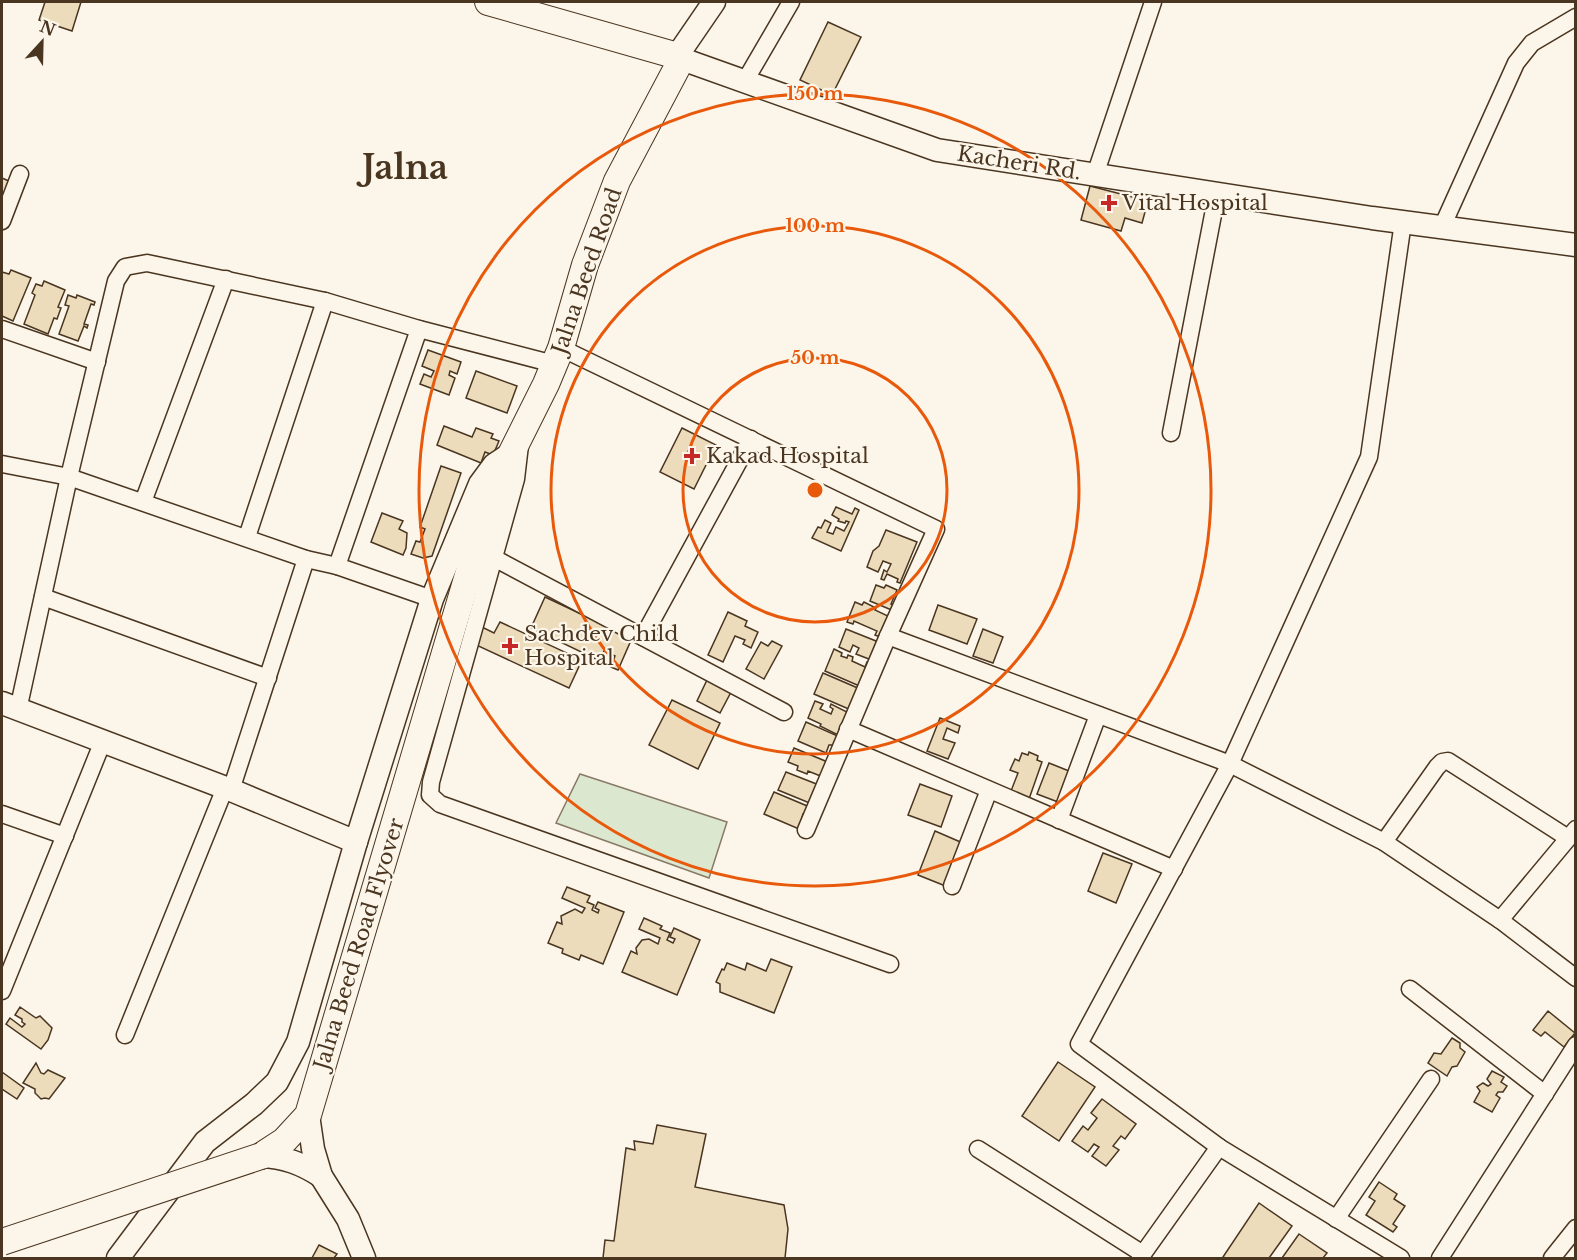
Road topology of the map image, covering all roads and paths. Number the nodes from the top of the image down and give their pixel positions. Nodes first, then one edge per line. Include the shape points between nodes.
1 (488, 2) edge
2 (714, 2) edge
3 (791, 2) edge
4 (1153, 2) edge
5 (1575, 17) edge
6 (678, 57) junction
7 (745, 81) junction
8 (20, 174) dead end
9 (1095, 175) junction
10 (1217, 194) junction
11 (2, 221) edge
12 (1402, 222) junction
13 (1442, 227) junction
14 (1575, 244) edge
15 (226, 279) junction
16 (325, 301) junction
17 (2, 329) edge
18 (419, 329) junction
19 (557, 356) junction
20 (97, 362) junction
21 (1171, 433) dead end
22 (751, 439) junction
23 (516, 444) junction
24 (2, 464) edge
25 (69, 477) junction
26 (143, 502) junction
27 (247, 537) junction
28 (494, 558) junction
29 (306, 559) junction
30 (337, 566) junction
31 (43, 597) junction
32 (432, 599) junction
33 (888, 636) junction
34 (643, 637) junction
35 (268, 678) junction
36 (10, 706) edge
37 (784, 712) dead end
38 (1098, 715) junction
39 (848, 729) junction
40 (103, 741) junction
41 (1230, 764) junction
42 (228, 789) junction
43 (989, 790) junction
44 (2, 814) edge
45 (1059, 820) junction
46 (806, 830) dead end
47 (1572, 833) edge
48 (64, 836) junction
49 (356, 842) junction
50 (1384, 842) junction
51 (1174, 869) junction
52 (952, 886) dead end
53 (1500, 920) junction
54 (891, 964) dead end
55 (1575, 978) edge
56 (1410, 989) dead end
57 (2, 991) edge
58 (125, 1035) dead end
59 (1575, 1045) edge
60 (1431, 1079) dead end
61 (1545, 1094) junction
62 (308, 1115) junction
63 (1219, 1147) junction
64 (978, 1149) dead end
65 (261, 1156) junction
66 (321, 1176) junction
67 (1336, 1219) junction
68 (1575, 1228) edge
69 (2, 1242) edge
70 (1142, 1256) edge
71 (117, 1258) edge
72 (364, 1258) edge
73 (1398, 1258) edge
74 (1440, 1258) edge
75 (1552, 1258) edge

1 - 6 main road
2 - 6 street
3 - 7 street
4 - 9 street
5 - 13 street via 1532,43 1516,63
6 - 7 street, Kacheri Rd.
6 - 19 main road, Jalna Beed Road via 679,64 617,181 585,265
7 - 9 street, Kacheri Rd. via 937,150
8 - 11 street
9 - 10 street, Kacheri Rd.
10 - 12 street, Kacheri Rd.
10 - 21 street
12 - 13 street, Kacheri Rd.
12 - 41 street via 1369,457
13 - 14 street, Kacheri Rd.
15 - 16 street
15 - 20 street via 147,263 125,267 116,281
15 - 26 street
16 - 18 street
16 - 27 street
17 - 20 street
18 - 19 street
18 - 30 street
19 - 22 street
19 - 23 main road, Jalna Beed Road
20 - 25 street
22 - 33 street via 936,529
22 - 34 street
23 - 28 street via 519,468
23 - 32 street via 480,484
23 - 62 main road, Jalna Beed Road Flyover via 498,480
24 - 25 street
25 - 26 street
25 - 31 street
26 - 27 street
27 - 29 street
28 - 34 street
28 - 54 street via 431,782 430,795 434,800
29 - 30 street
29 - 35 street
30 - 32 street
31 - 35 street
31 - 36 street
32 - 49 street
33 - 38 street
33 - 39 street
34 - 37 street
35 - 42 street
36 - 40 street
38 - 41 street
38 - 45 street
39 - 43 street
39 - 46 street
40 - 42 street
40 - 48 street
41 - 50 street
41 - 51 street
42 - 49 street
42 - 58 street
43 - 45 street
43 - 52 street
44 - 48 street
45 - 51 street
47 - 50 street via 1448,761 1437,767
47 - 53 street
48 - 57 street
49 - 71 street via 298,1042 277,1082 205,1142
50 - 53 street
51 - 63 street via 1079,1044
53 - 55 street
56 - 61 street
59 - 61 street
60 - 67 street
61 - 74 street
62 - 65 main road, Jalna Beed Road Flyover via 284,1141
62 - 66 street
63 - 67 street
63 - 70 street
64 - 70 street
65 - 66 street via 292,1161
65 - 69 main road, Jalna Beed Road Flyover, bridge
66 - 72 street via 348,1219
67 - 73 street
68 - 75 street

